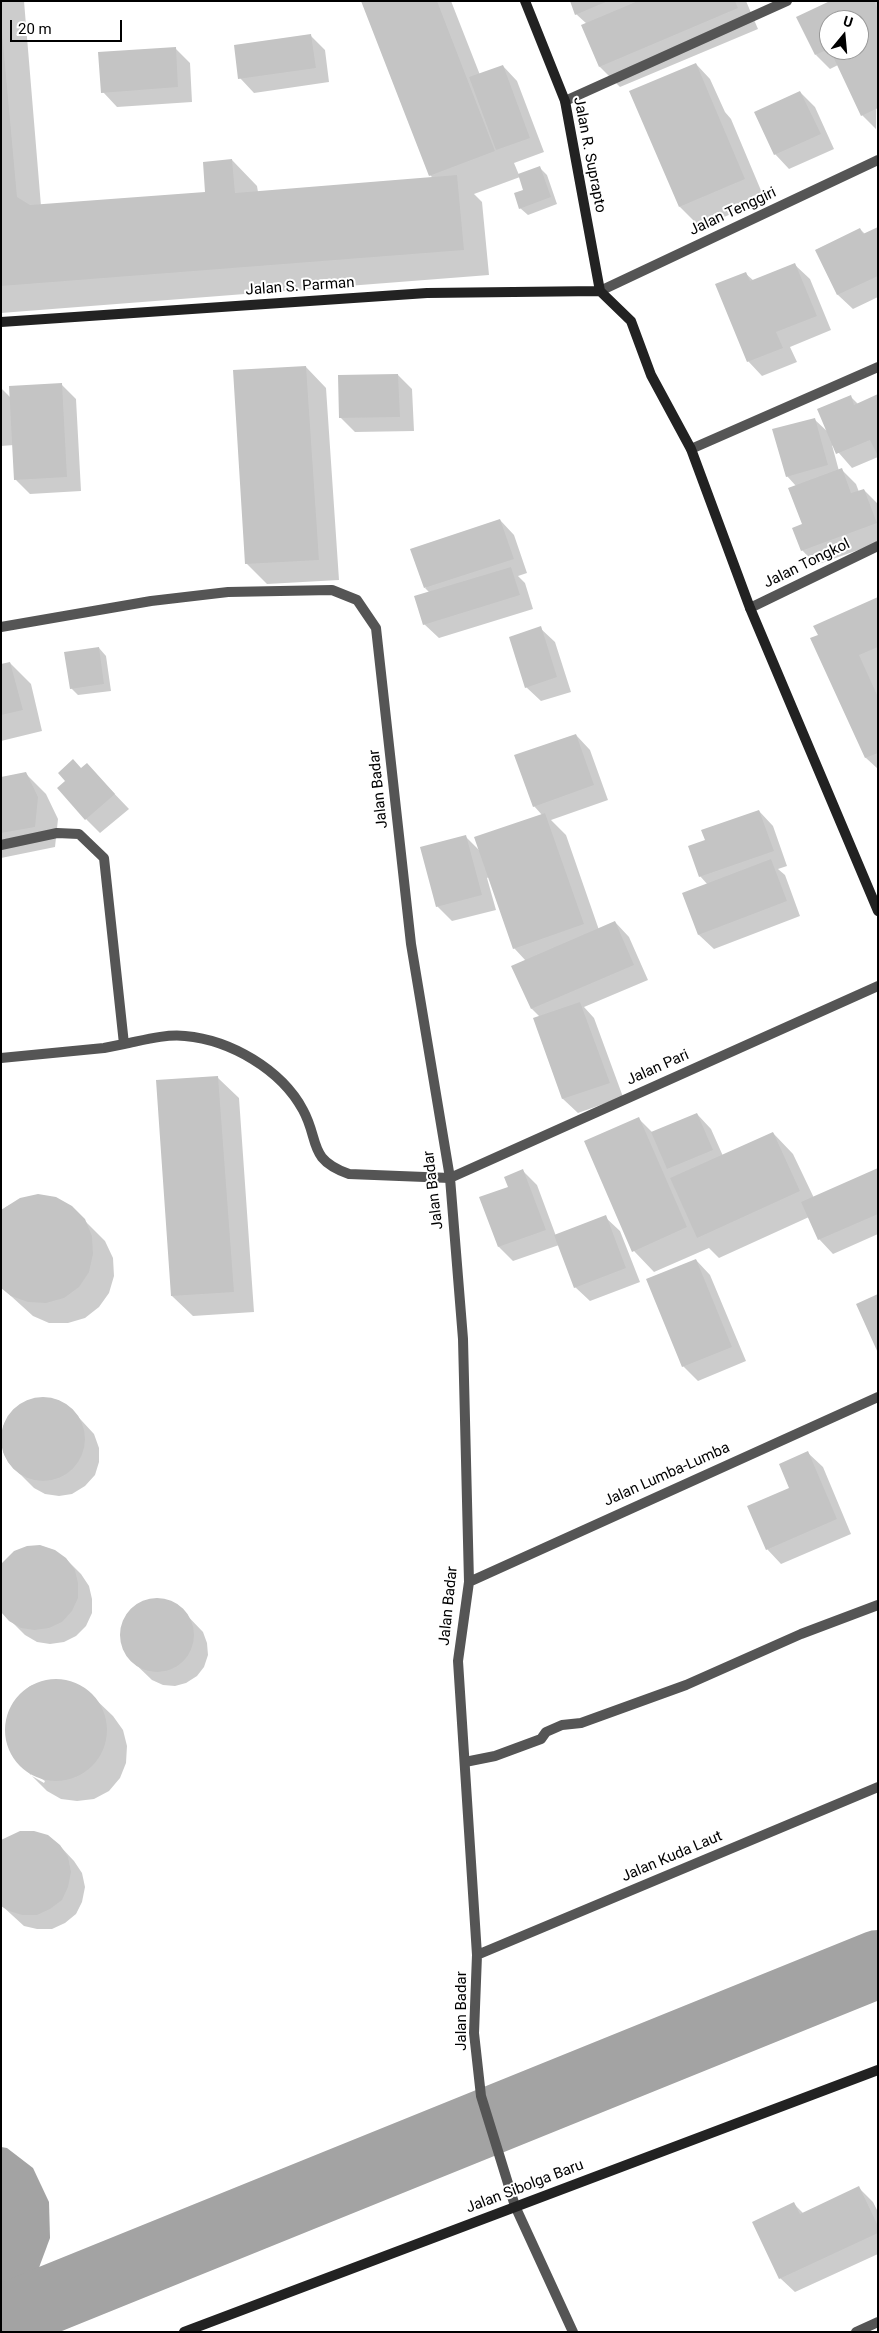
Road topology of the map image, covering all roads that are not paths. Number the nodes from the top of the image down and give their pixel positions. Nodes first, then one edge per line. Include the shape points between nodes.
1 (525, 1) edge
2 (787, 1) edge
3 (565, 101) junction
4 (878, 160) edge
5 (600, 290) junction
6 (1, 322) edge
7 (878, 366) edge
8 (691, 449) junction
9 (878, 546) edge
10 (750, 608) junction
11 (1, 627) edge
12 (1, 845) edge
13 (878, 911) edge
14 (878, 986) edge
15 (124, 1044) junction
16 (1, 1058) edge
17 (450, 1178) junction
18 (878, 1397) edge
19 (470, 1582) junction
20 (878, 1606) edge
21 (465, 1762) junction
22 (878, 1787) edge
23 (477, 1955) junction
24 (878, 2070) edge
25 (515, 2206) junction
26 (878, 2322) edge
27 (184, 2332) edge
28 (573, 2332) edge
29 (856, 2332) edge

1 - 3 main road, Jalan R. Suprapto
2 - 3 street
3 - 5 main road, Jalan R. Suprapto
4 - 5 street, Jalan Tenggiri
5 - 6 main road, Jalan S. Parman via 427,293
5 - 8 main road via 631,321 651,375
7 - 8 street
8 - 10 main road
9 - 10 street, Jalan Tongkol
10 - 13 main road
11 - 17 street, Jalan Badar via 151,601 228,592 332,590 357,600 376,628 411,944
12 - 15 street via 57,833 79,834 104,858
14 - 17 street, Jalan Pari
15 - 16 street
15 - 17 street via 172,1035 218,1042 258,1062 288,1088 304,1111 320,1157 336,1169 349,1174
17 - 19 street, Jalan Badar via 463,1339
18 - 19 street, Jalan Lumba-Lumba
19 - 21 street, Jalan Badar via 458,1661
20 - 21 street via 801,1634 678,1688 581,1723 562,1725 546,1732 541,1739 494,1756
21 - 23 street, Jalan Badar
22 - 23 street, Jalan Kuda Laut
23 - 25 street, Jalan Badar via 474,2033 481,2096
24 - 25 main road, Jalan Sibolga Baru
25 - 27 main road, Jalan Sibolga Baru
25 - 28 street, Jalan Badar
26 - 29 street

